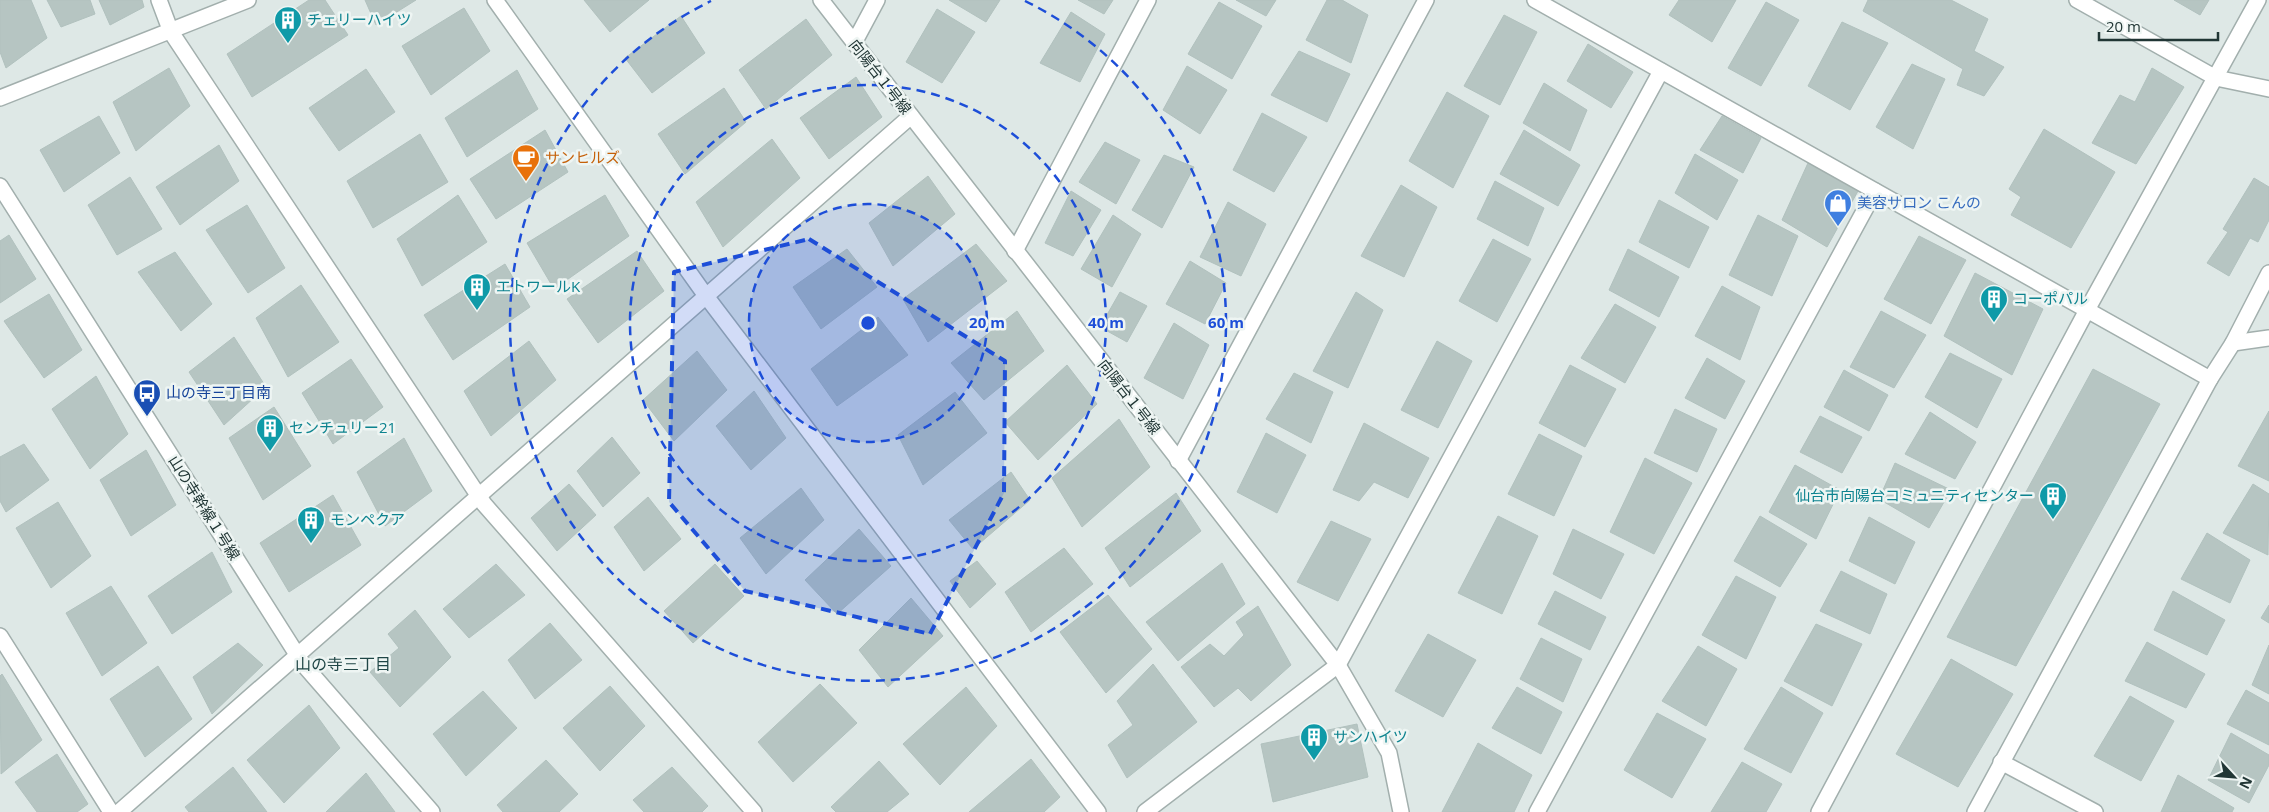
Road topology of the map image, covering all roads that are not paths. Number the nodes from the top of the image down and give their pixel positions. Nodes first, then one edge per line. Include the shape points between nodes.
1 (159, 0) edge
2 (248, 0) edge
3 (495, 0) edge
4 (821, 0) edge
5 (877, 0) edge
6 (1148, 0) edge
7 (1426, 0) edge
8 (1535, 0) edge
9 (2077, 0) edge
10 (2258, 0) edge
11 (171, 32) junction
12 (854, 43) junction
13 (1661, 71) junction
14 (2216, 78) junction
15 (2269, 89) edge
16 (0, 98) edge
17 (911, 116) junction
18 (0, 186) edge
19 (1875, 191) junction
20 (1015, 251) junction
21 (2269, 272) edge
22 (706, 296) junction
23 (2087, 310) junction
24 (2269, 338) edge
25 (2233, 343) junction
26 (2210, 379) junction
27 (1178, 461) junction
28 (479, 495) junction
29 (0, 636) edge
30 (297, 655) junction
31 (1338, 665) junction
32 (2002, 762) junction
33 (111, 812) edge
34 (118, 812) edge
35 (432, 812) edge
36 (754, 812) edge
37 (1098, 812) edge
38 (1145, 812) edge
39 (1401, 812) edge
40 (1537, 812) edge
41 (1819, 812) edge
42 (1975, 812) edge
43 (2095, 812) edge

1 - 11 street
2 - 11 street
3 - 22 street
4 - 12 street, 向陽台１号線
5 - 12 street
6 - 20 street
7 - 27 street
8 - 13 street
9 - 14 street
10 - 14 street
11 - 16 street
11 - 28 street
12 - 17 street, 向陽台１号線
13 - 19 street
13 - 31 street
14 - 15 street
14 - 23 street
17 - 20 street, 向陽台１号線
17 - 22 street
18 - 30 street, 山の寺幹線１号線
19 - 23 street
19 - 40 street
20 - 27 street, 向陽台１号線
21 - 25 street
22 - 28 street
22 - 37 street
23 - 26 street
23 - 41 street
24 - 25 street
25 - 26 street
26 - 32 street
27 - 31 street, 向陽台１号線
28 - 30 street
28 - 36 street
29 - 33 street
30 - 34 street
30 - 35 street, 山の寺幹線１号線
31 - 38 street
31 - 39 street, 向陽台１号線 via 1389,753
32 - 42 street
32 - 43 street

